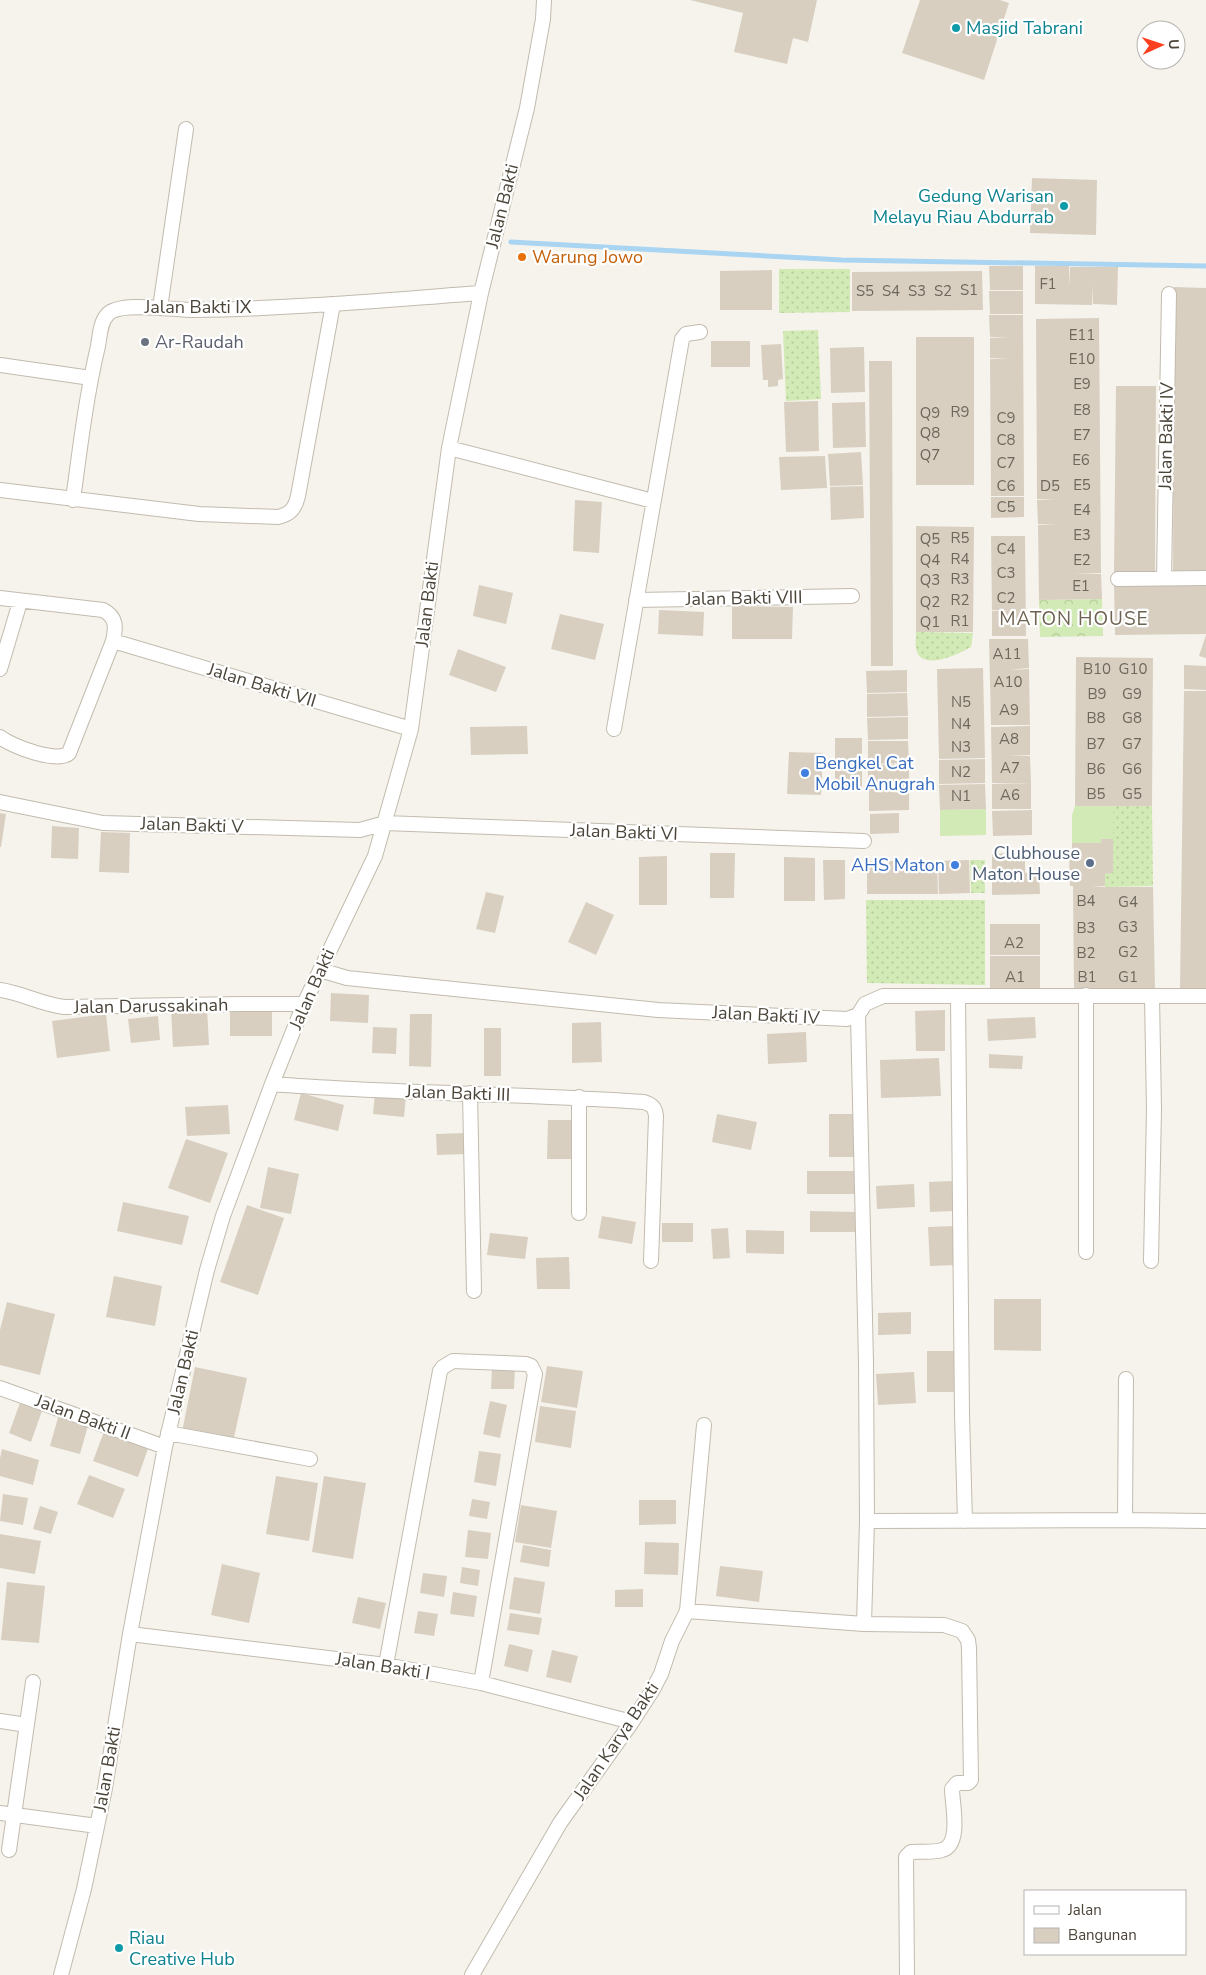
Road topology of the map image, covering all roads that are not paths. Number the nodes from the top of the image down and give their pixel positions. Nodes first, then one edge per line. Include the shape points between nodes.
1 (544, 0) edge
2 (186, 129) dead end
3 (481, 293) junction
4 (1169, 294) dead end
5 (333, 304) junction
6 (160, 308) junction
7 (700, 332) dead end
8 (0, 365) edge
9 (91, 378) junction
10 (449, 448) junction
11 (0, 490) edge
12 (73, 500) junction
13 (653, 501) junction
14 (1164, 578) junction
15 (1206, 578) edge
16 (1118, 580) dead end
17 (852, 596) dead end
18 (0, 598) edge
19 (636, 600) junction
20 (20, 602) junction
21 (113, 641) junction
22 (0, 669) edge
23 (410, 729) junction
24 (614, 729) dead end
25 (0, 737) edge
26 (0, 802) edge
27 (385, 824) junction
28 (864, 841) dead end
29 (320, 970) junction
30 (0, 990) edge
31 (1086, 995) junction
32 (1152, 996) junction
33 (1206, 996) edge
34 (958, 997) junction
35 (304, 1004) junction
36 (858, 1015) junction
37 (272, 1084) junction
38 (470, 1093) junction
39 (579, 1097) junction
40 (579, 1213) dead end
41 (1086, 1252) dead end
42 (651, 1261) dead end
43 (1151, 1261) dead end
44 (474, 1291) dead end
45 (1126, 1379) dead end
46 (0, 1388) edge
47 (704, 1425) dead end
48 (166, 1440) junction
49 (310, 1459) dead end
50 (1125, 1520) junction
51 (867, 1521) junction
52 (965, 1521) junction
53 (1206, 1522) edge
54 (687, 1611) junction
55 (864, 1624) junction
56 (130, 1634) junction
57 (386, 1665) junction
58 (34, 1682) dead end
59 (481, 1683) junction
60 (0, 1721) edge
61 (632, 1722) junction
62 (28, 1725) junction
63 (0, 1813) edge
64 (14, 1814) junction
65 (97, 1826) junction
66 (9, 1850) dead end
67 (61, 1975) edge
68 (472, 1975) edge
69 (908, 1975) edge

1 - 3 street, Jalan Bakti via 544,19 527,108
2 - 6 street
3 - 5 street, Jalan Bakti IX
3 - 10 street, Jalan Bakti
4 - 14 street, Jalan Bakti IV
5 - 6 street, Jalan Bakti IX via 192,310
5 - 12 street via 298,496 291,512 278,517 199,514
6 - 9 street, Jalan Bakti IX via 118,307 109,313 102,325
7 - 13 street via 686,334 682,340
8 - 9 street
9 - 12 street, Jalan Bakti IX
10 - 13 street
10 - 23 street, Jalan Bakti
11 - 12 street
13 - 19 street
14 - 15 street
14 - 16 street
17 - 19 street, Jalan Bakti VIII
18 - 20 street
19 - 24 street
20 - 21 street via 103,610 115,623
20 - 22 street
21 - 23 street, Jalan Bakti VII
21 - 25 street via 72,748 66,756 55,757 16,747
23 - 27 street, Jalan Bakti
26 - 27 street, Jalan Bakti V via 103,822 360,830
27 - 28 street, Jalan Bakti VI
27 - 29 street, Jalan Bakti via 375,856
29 - 35 street, Jalan Bakti
29 - 36 street, Jalan Bakti IV via 347,978 658,1010 846,1019
30 - 35 street, Jalan Darussakinah via 64,1007
31 - 32 street
31 - 34 street
31 - 41 street
32 - 33 street
32 - 43 street
34 - 36 street via 883,996 865,1004
34 - 52 street
35 - 37 street, Jalan Bakti
36 - 51 street
37 - 38 street, Jalan Bakti III via 346,1090
37 - 48 street, Jalan Bakti via 220,1225
38 - 39 street, Jalan Bakti III
38 - 44 street
39 - 40 street
39 - 42 street, Jalan Bakti III via 644,1102 654,1107
45 - 50 street
46 - 48 street, Jalan Bakti II
47 - 54 street, Jalan Karya Bakti
48 - 49 street, Jalan Bakti II
48 - 56 street, Jalan Bakti
50 - 52 street
50 - 53 street
51 - 52 street
51 - 55 street
54 - 55 street
54 - 61 street, Jalan Karya Bakti via 661,1674
55 - 69 street via 952,1626 966,1634 969,1648 971,1780 970,1783 957,1783 952,1788 955,1833 949,1846 942,1850 911,1852 906,1857
56 - 57 street, Jalan Bakti I
56 - 65 street, Jalan Bakti
57 - 59 street, Jalan Bakti I
57 - 59 street via 440,1372 453,1361 526,1364 535,1374
58 - 62 street
59 - 61 street, Jalan Bakti I
60 - 62 street
61 - 68 street, Jalan Karya Bakti via 560,1823
62 - 64 street
63 - 64 street
64 - 65 street
64 - 66 street
65 - 67 street, Jalan Bakti

